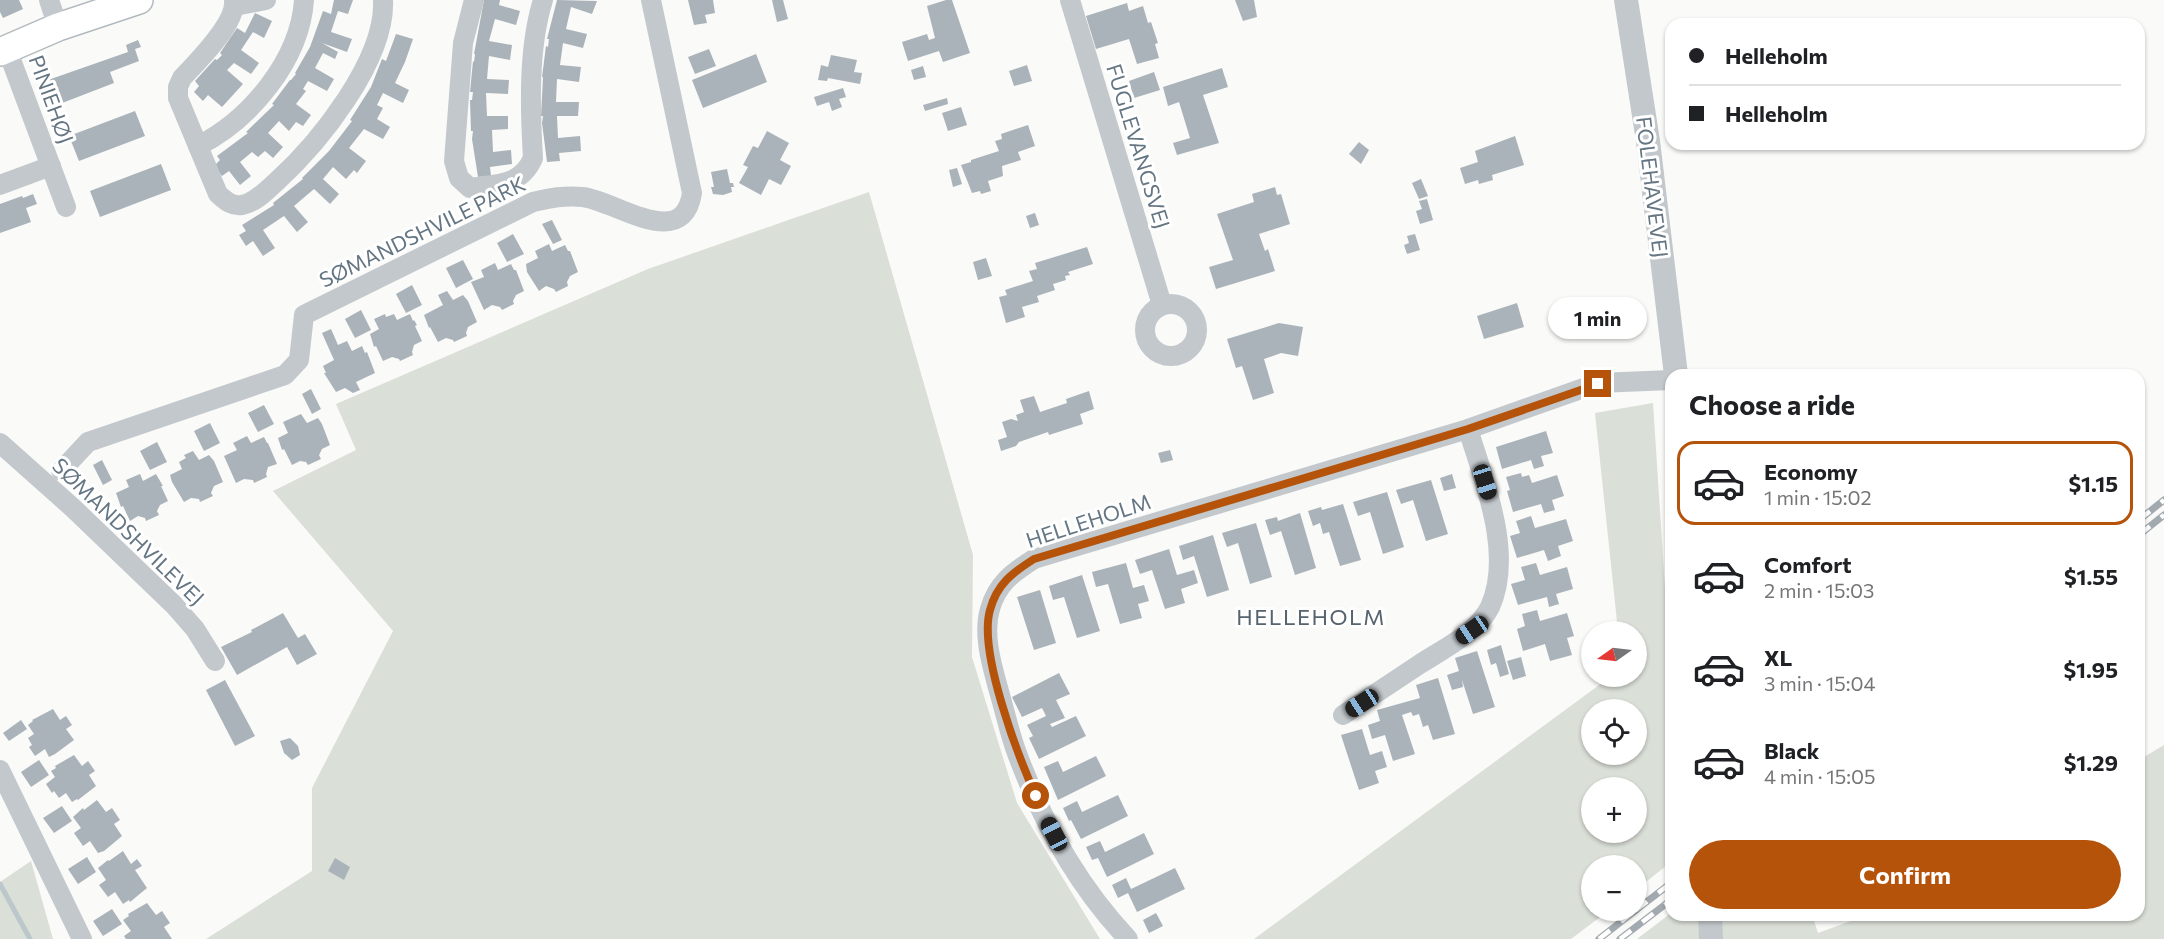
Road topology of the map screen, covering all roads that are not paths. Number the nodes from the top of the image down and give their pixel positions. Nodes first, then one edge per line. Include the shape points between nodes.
1 (49, 0) edge
2 (139, 0) edge
3 (266, 0) edge
4 (304, 0) edge
5 (383, 0) edge
6 (474, 0) edge
7 (543, 0) edge
8 (651, 0) edge
9 (1070, 0) edge
10 (1626, 0) edge
11 (234, 3) edge
12 (58, 27) junction
13 (4, 50) edge
14 (198, 146) junction
15 (51, 166) junction
16 (0, 185) edge
17 (66, 207) dead end
18 (1162, 305) dead end
19 (1675, 369) edge
20 (1665, 380) edge
21 (1468, 429) junction
22 (0, 443) edge
23 (62, 471) dead end
24 (215, 661) dead end
25 (1343, 715) dead end
26 (0, 770) edge
27 (1710, 921) edge
28 (82, 939) edge
29 (1128, 939) edge
30 (1711, 939) edge

1 - 12 street, PINIEHØJ
2 - 12 main road
3 - 11 street
4 - 14 street via 303,20 292,50 268,85 242,117
5 - 14 street via 383,19 370,55 348,96 302,157 260,196 242,205 228,203 218,194
6 - 7 street via 463,43 454,161 459,178 470,189 513,181 528,170 533,158 532,70
8 - 23 street, SØMANDSHVILE PARK via 692,194 686,214 677,221 660,222 586,198 559,196 533,202 304,315 299,360 285,375 88,442
9 - 18 street, FUGLEVANGSVEJ
10 - 19 street, FOLEHAVEVEJ via 1648,141
11 - 14 street via 228,22 178,87 178,98
12 - 13 main road
13 - 15 street, PINIEHØJ
15 - 16 street, PINIEHØJ
15 - 17 street, PINIEHØJ
20 - 21 street, HELLEHOLM via 1598,384
21 - 25 street via 1490,500 1498,549 1498,581 1489,608 1472,630
21 - 29 street, HELLEHOLM via 1034,559 1011,573 998,589 989,610 987,636 1017,755 1073,870
22 - 24 street, SØMANDSHVILEVEJ via 174,605
26 - 28 street
27 - 30 street

